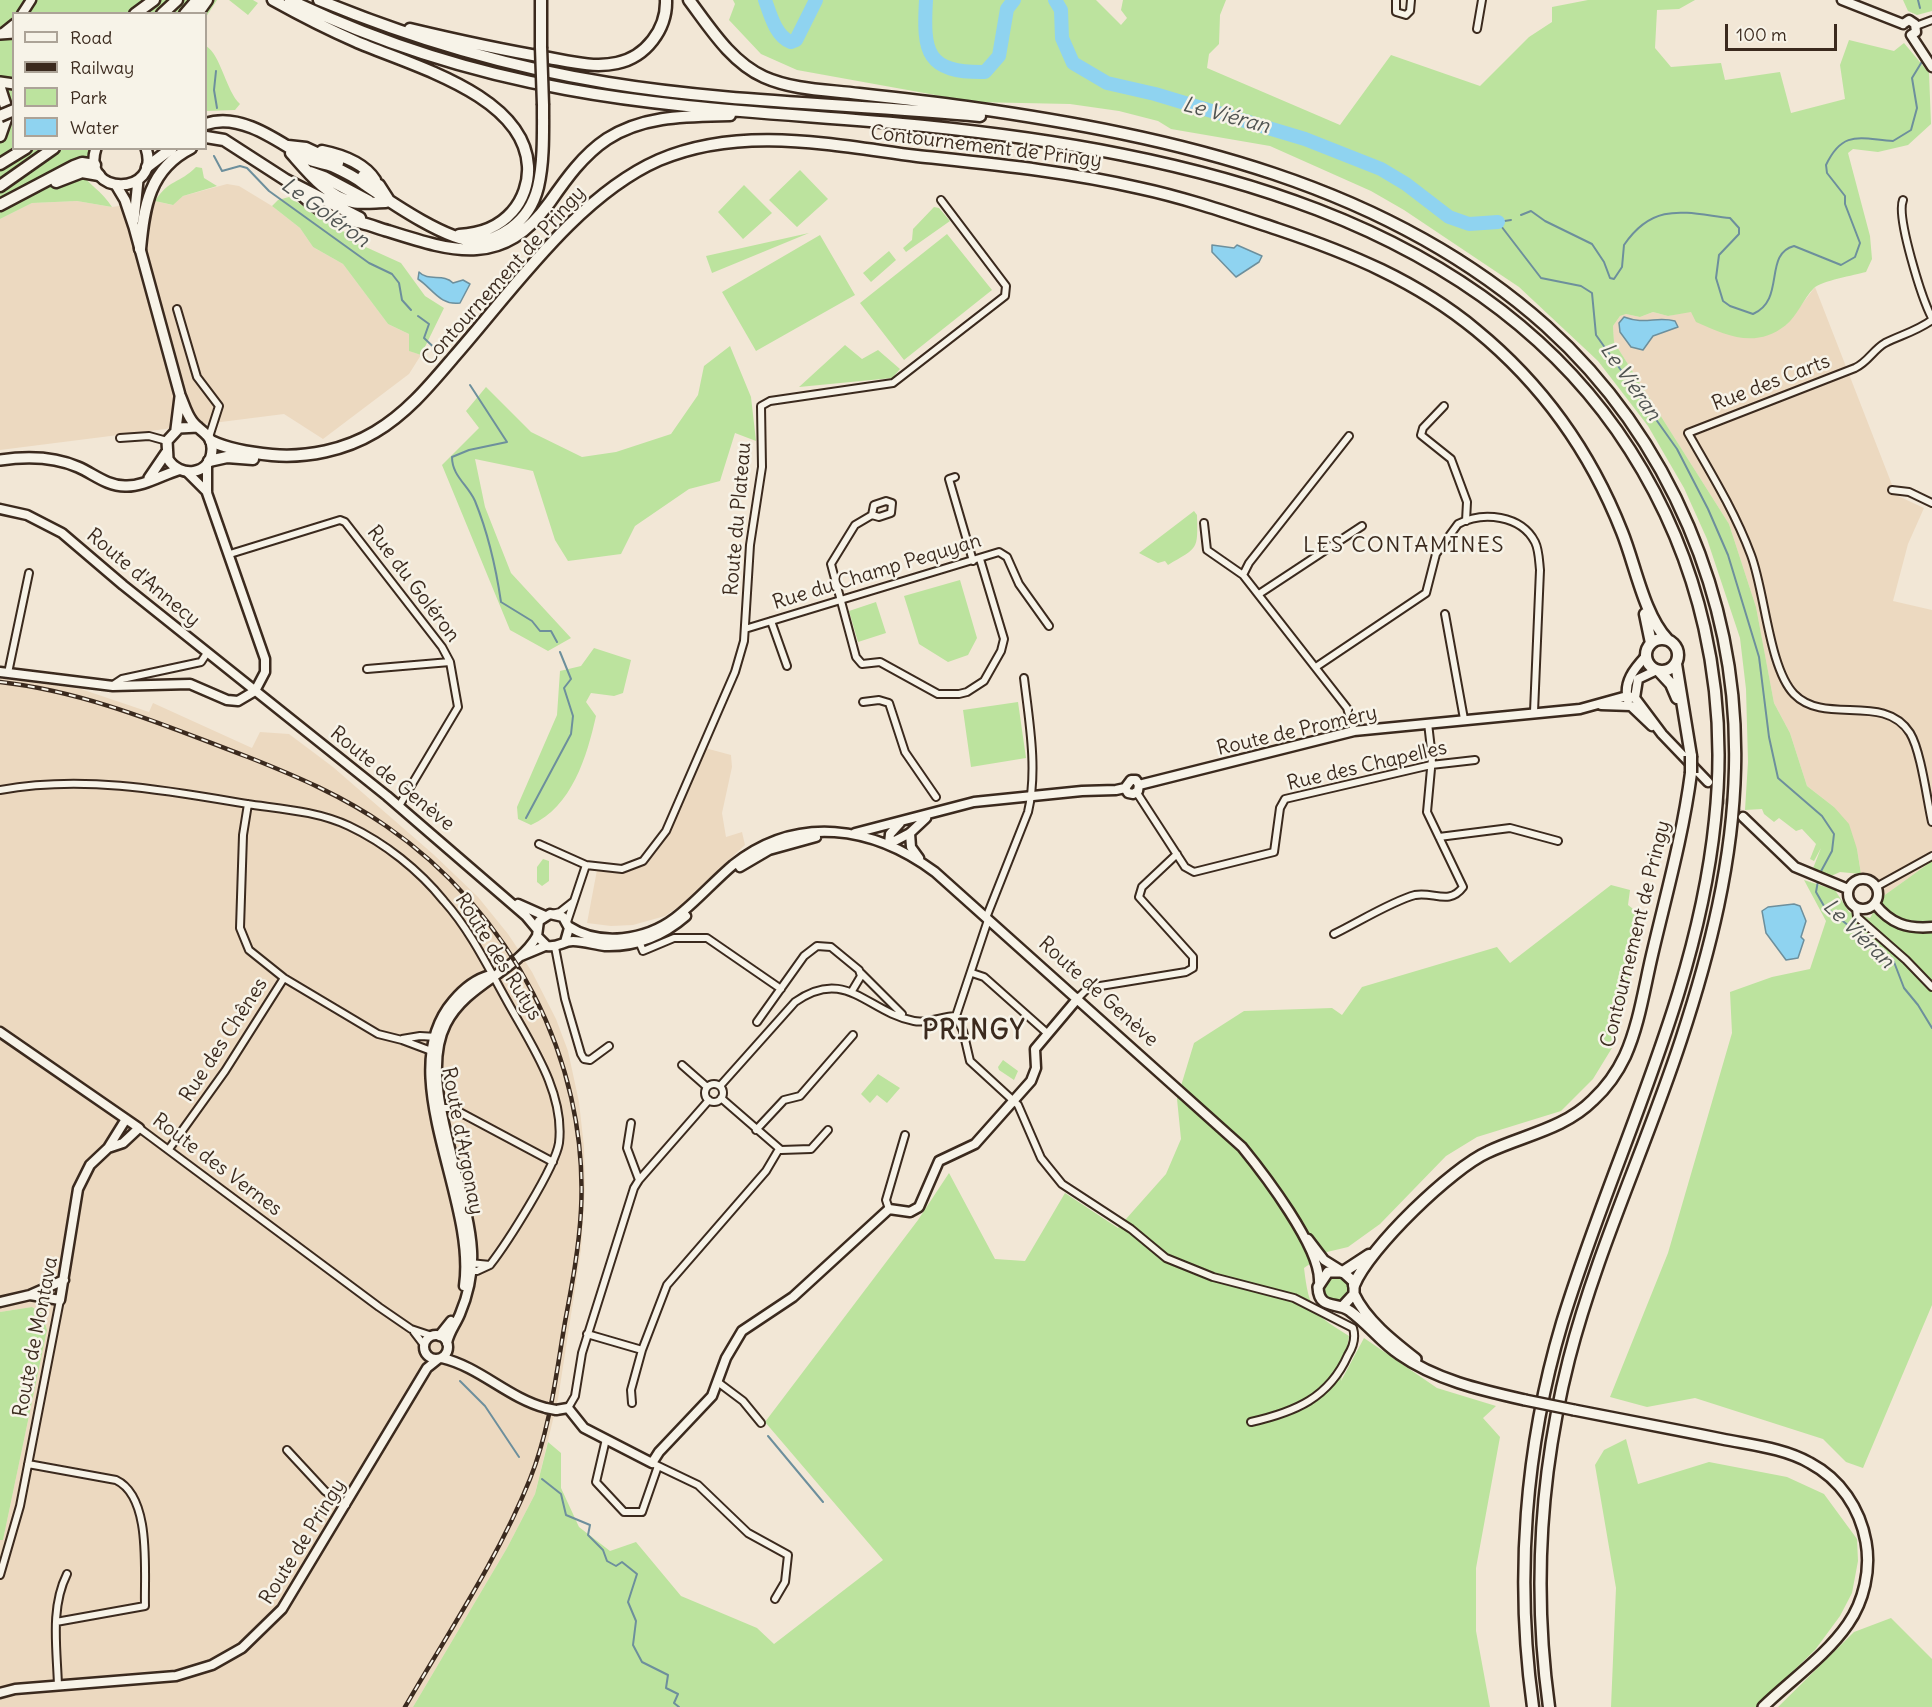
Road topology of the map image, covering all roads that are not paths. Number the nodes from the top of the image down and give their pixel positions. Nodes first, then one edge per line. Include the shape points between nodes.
1 (154, 0) edge
2 (178, 0) edge
3 (197, 0) edge
4 (273, 0) edge
5 (290, 0) edge
6 (319, 0) edge
7 (541, 0) edge
8 (666, 0) edge
9 (688, 0) edge
10 (1396, 0) edge
11 (1411, 0) edge
12 (1482, 0) edge
13 (1842, 0) edge
14 (138, 12) edge
15 (166, 12) edge
16 (187, 12) edge
17 (357, 16) junction
18 (1932, 20) edge
19 (1903, 24) junction
20 (1916, 26) junction
21 (1477, 29) dead end
22 (1911, 35) junction
23 (1931, 65) edge
24 (0, 88) edge
25 (543, 109) junction
26 (772, 115) junction
27 (208, 122) edge
28 (1066, 124) junction
29 (0, 136) edge
30 (207, 137) edge
31 (227, 142) junction
32 (207, 144) edge
33 (286, 146) junction
34 (23, 150) edge
35 (51, 150) edge
36 (96, 150) edge
37 (146, 150) edge
38 (169, 150) edge
39 (188, 150) edge
40 (0, 164) edge
41 (310, 166) junction
42 (147, 167) junction
43 (97, 170) junction
44 (138, 180) junction
45 (0, 184) edge
46 (116, 185) junction
47 (383, 194) junction
48 (941, 200) dead end
49 (1903, 200) dead end
50 (4, 203) edge
51 (134, 227) junction
52 (521, 232) junction
53 (455, 236) junction
54 (140, 249) junction
55 (177, 309) dead end
56 (1932, 319) edge
57 (180, 395) junction
58 (1444, 406) dead end
59 (214, 419) junction
60 (199, 428) junction
61 (176, 429) junction
62 (1349, 436) dead end
63 (120, 438) dead end
64 (210, 439) junction
65 (167, 441) junction
66 (166, 453) junction
67 (0, 460) edge
68 (208, 463) junction
69 (183, 471) junction
70 (955, 477) dead end
71 (147, 480) junction
72 (1892, 490) dead end
73 (207, 493) junction
74 (1932, 503) edge
75 (0, 509) edge
76 (872, 515) dead end
77 (1466, 521) junction
78 (1204, 523) dead end
79 (1362, 526) dead end
80 (230, 554) junction
81 (977, 560) junction
82 (30, 573) dead end
83 (1243, 575) junction
84 (1259, 594) junction
85 (841, 601) junction
86 (1445, 614) dead end
87 (771, 621) junction
88 (1049, 626) dead end
89 (745, 629) junction
90 (1667, 639) junction
91 (1651, 643) junction
92 (207, 653) junction
93 (1646, 656) junction
94 (450, 662) junction
95 (1676, 664) junction
96 (787, 666) dead end
97 (1316, 668) junction
98 (367, 669) dead end
99 (1658, 671) junction
100 (4, 673) edge
101 (1024, 678) dead end
102 (113, 686) junction
103 (255, 691) junction
104 (1631, 700) junction
105 (863, 702) dead end
106 (1534, 712) junction
107 (1686, 718) junction
108 (1464, 719) junction
109 (1428, 723) junction
110 (1354, 731) junction
111 (1475, 760) dead end
112 (1431, 765) junction
113 (1708, 782) tunnel mouth
114 (1138, 789) junction
115 (0, 790) edge
116 (1031, 796) junction
117 (936, 797) dead end
118 (248, 804) junction
119 (399, 806) junction
120 (954, 807) junction
121 (1743, 817) tunnel mouth
122 (905, 820) junction
123 (1932, 822) edge
124 (854, 833) junction
125 (910, 833) junction
126 (1439, 837) junction
127 (1558, 841) dead end
128 (539, 844) dead end
129 (889, 844) junction
130 (1176, 854) junction
131 (1932, 855) edge
132 (923, 863) junction
133 (586, 866) junction
134 (1876, 886) junction
135 (1848, 889) junction
136 (504, 897) junction
137 (574, 901) junction
138 (1875, 904) junction
139 (1856, 908) junction
140 (548, 915) junction
141 (987, 919) junction
142 (567, 924) junction
143 (1932, 927) edge
144 (536, 932) junction
145 (1334, 934) dead end
146 (638, 939) junction
147 (565, 942) junction
148 (545, 946) junction
149 (555, 947) junction
150 (518, 957) junction
151 (861, 973) junction
152 (972, 973) junction
153 (493, 974) junction
154 (284, 978) junction
155 (1932, 987) edge
156 (781, 989) junction
157 (852, 991) junction
158 (1078, 998) junction
159 (956, 1016) junction
160 (907, 1018) junction
161 (757, 1022) dead end
162 (0, 1032) edge
163 (1047, 1033) junction
164 (853, 1035) dead end
165 (437, 1037) junction
166 (402, 1040) junction
167 (609, 1046) dead end
168 (433, 1052) junction
169 (682, 1065) dead end
170 (720, 1086) junction
171 (707, 1087) junction
172 (721, 1098) junction
173 (709, 1100) junction
174 (1014, 1101) junction
175 (439, 1108) junction
176 (126, 1119) junction
177 (631, 1123) dead end
178 (139, 1128) junction
179 (756, 1130) junction
180 (828, 1130) dead end
181 (906, 1135) dead end
182 (108, 1148) junction
183 (169, 1149) junction
184 (778, 1149) junction
185 (553, 1162) junction
186 (639, 1179) junction
187 (889, 1209) junction
188 (1295, 1222) junction
189 (1379, 1248) junction
190 (470, 1267) junction
191 (1341, 1271) junction
192 (64, 1280) junction
193 (1319, 1281) junction
194 (1354, 1289) junction
195 (30, 1295) junction
196 (60, 1300) junction
197 (0, 1302) edge
198 (1342, 1307) junction
199 (411, 1329) junction
200 (587, 1334) junction
201 (436, 1336) junction
202 (448, 1346) junction
203 (425, 1349) junction
204 (642, 1350) junction
205 (440, 1359) junction
206 (466, 1367) junction
207 (427, 1368) junction
208 (1437, 1374) junction
209 (718, 1383) junction
210 (632, 1403) dead end
211 (568, 1408) junction
212 (1251, 1422) dead end
213 (761, 1423) dead end
214 (606, 1440) junction
215 (287, 1450) dead end
216 (28, 1464) junction
217 (655, 1464) junction
218 (346, 1505) junction
219 (68, 1574) dead end
220 (0, 1575) edge
221 (775, 1599) dead end
222 (56, 1622) junction
223 (58, 1686) junction
224 (0, 1687) edge
225 (15, 1689) junction
226 (0, 1693) edge
227 (1533, 1707) edge
228 (1549, 1707) edge
229 (1763, 1707) edge

1 - 14 highway
2 - 15 highway
3 - 16 highway
4 - 53 highway via 354,41 461,87 511,123 528,159 521,198 497,225
5 - 26 highway via 406,47 525,81 628,99
6 - 17 highway
7 - 25 highway, bridge
8 - 17 highway via 664,20 652,42 628,60 604,65 522,54
9 - 28 highway via 740,62 779,82
10 - 11 street via 1396,12 1406,15
12 - 21 street
13 - 19 street
17 - 28 highway via 497,61 609,83
18 - 20 street
19 - 20 street via 1909,20
19 - 22 street via 1903,31
20 - 22 street
22 - 23 street
24 - 29 highway via 8,113
25 - 52 highway via 547,165 544,186 534,213
25 - 53 highway via 539,181 527,212 511,228 492,238 475,241
26 - 52 highway via 670,118 622,130 586,156
26 - 227 highway via 960,130 1120,154 1246,185 1346,221 1413,253 1466,285 1538,341 1612,424 1670,522 1700,607 1713,671 1719,750 1714,830 1703,901 1679,994 1572,1292 1543,1401 1530,1484 1524,1573
27 - 33 highway via 242,124
28 - 228 highway via 1183,147 1282,176 1379,216 1436,246 1491,282 1575,355 1631,423 1678,502 1711,586 1728,662 1735,728 1734,798 1726,864 1695,998 1588,1298 1557,1410 1541,1541 1543,1651
30 - 31 highway
31 - 32 highway
31 - 52 highway via 360,221 436,246 465,251 492,248
33 - 41 highway
33 - 47 highway via 306,148
34 - 40 highway
35 - 45 highway
36 - 43 main road
37 - 42 main road
38 - 42 highway
39 - 54 highway via 165,167 152,185 145,206
41 - 47 highway
41 - 47 highway via 320,184 352,202 369,201
42 - 44 main road
43 - 46 main road
43 - 50 highway via 82,172
44 - 46 main road
44 - 51 main road
46 - 51 main road
47 - 53 highway
48 - 89 street, Route du Plateau via 1006,286 1007,294 893,383 770,401 761,406 762,467 750,545
49 - 56 street via 1900,212
51 - 54 main road
54 - 57 main road
55 - 59 street via 197,377 219,406
56 - 123 street, Rue des Carts via 1916,331 1884,344 1866,362 1688,433 1751,554 1779,667 1788,687 1813,706 1884,713 1902,724 1915,747
57 - 60 main road via 189,417
57 - 61 main road
58 - 77 street via 1420,435 1450,459 1467,502
59 - 60 street
59 - 64 street
60 - 61 main road
60 - 64 main road
61 - 65 main road
62 - 83 street
63 - 65 street via 147,436
64 - 68 main road via 212,453
64 - 90 highway, Contournement de Pringy via 242,451 294,455 341,447 379,430 423,392 584,210 624,179 678,153 735,141 785,141 1057,172 1168,195 1306,238 1386,271 1460,317 1528,378 1576,442 1611,505 1654,622
65 - 66 main road
66 - 69 main road via 169,462
66 - 71 main road
67 - 71 main road via 56,460 119,486
68 - 69 main road via 198,470
68 - 73 street
68 - 91 highway, Contournement de Pringy via 227,457 285,462 323,458 348,452 381,436 422,402 588,215 630,183 669,163 711,151 771,146 1011,173 1139,194 1268,232 1381,275 1461,326 1529,390 1582,462 1624,554
69 - 71 main road
69 - 73 street
70 - 81 street via 949,478
72 - 74 street via 1909,492
73 - 80 street
75 - 92 street, Route d'Annecy via 27,515 62,533
76 - 85 street via 855,525 832,560
77 - 97 street via 1454,527 1438,550 1426,592
77 - 106 street via 1509,518 1531,536 1537,547 1540,570
78 - 83 street via 1207,550
79 - 84 street
80 - 94 street, Rue du Goléron via 340,520 345,522
80 - 103 street via 265,659 265,672
81 - 85 street, Rue du Champ Pequyan
81 - 85 street via 1004,639 988,676 967,692 942,695 885,664 862,664 856,657
81 - 88 street, Rue du Champ Pequyan via 1003,552 1019,584
82 - 100 street
83 - 84 street
84 - 97 street
85 - 87 street, Rue du Champ Pequyan
86 - 108 street
87 - 89 street, Rue du Champ Pequyan
87 - 96 street
89 - 133 street, Route du Plateau via 735,672 680,804 654,850 631,867
90 - 91 highway
90 - 95 highway, Contournement de Pringy via 1678,649
91 - 93 highway
92 - 102 street via 201,662 122,679
92 - 103 street, Route d'Annecy
93 - 99 highway, Contournement de Pringy
93 - 104 street via 1630,676
94 - 98 street
94 - 119 street, Rue du Goléron via 458,707
95 - 99 highway via 1670,670
95 - 107 highway, Contournement de Pringy
97 - 110 street via 1347,708
99 - 104 street via 1638,679
99 - 107 highway, Contournement de Pringy via 1671,684
100 - 102 street
101 - 116 street
102 - 103 street via 190,684 233,701
103 - 119 street, Route de Genève
104 - 106 street, Route de Proméry
104 - 113 street
105 - 117 street via 889,703 905,752
106 - 108 street, Route de Proméry
107 - 189 highway, Contournement de Pringy, bridge via 1691,773 1680,833 1634,1028 1617,1071 1594,1100 1572,1117 1486,1153 1458,1171
108 - 109 street, Route de Proméry
109 - 110 street, Route de Proméry
109 - 112 street
110 - 114 street, Route de Proméry
111 - 112 street, Rue des Chapelles
112 - 126 street via 1426,805
112 - 130 street, Rue des Chapelles via 1285,799 1280,808 1276,847 1270,854 1194,872
114 - 116 street via 1129,794 1125,788
114 - 130 street, Rue des Chapelles
115 - 118 street, Route des Rutys via 66,783 109,784
116 - 120 street
116 - 141 street
118 - 153 street, Route des Rutys via 334,820 383,846 446,902
118 - 154 street, Rue des Chênes via 243,835 240,931 255,957
119 - 136 street, Route de Genève
120 - 122 street
120 - 125 street via 922,819
121 - 135 street via 1791,864
122 - 124 street
122 - 129 street via 890,834
124 - 129 street, Route de Genève
124 - 146 street, Route de Genève via 803,833 766,845 734,865 675,918
125 - 129 street
125 - 132 street via 911,847
126 - 127 street via 1510,828
126 - 145 street via 1463,887 1459,892 1445,898 1413,896
128 - 133 street, Route du Plateau
129 - 132 street, Route de Genève
130 - 158 street via 1142,887 1139,897 1193,957 1193,968 1088,988
131 - 134 street
132 - 141 street, Route de Genève
133 - 137 street
134 - 135 street via 1864,879
134 - 138 street
135 - 139 street via 1849,900
136 - 140 street, Route de Genève
136 - 144 street, Route de Genève
137 - 140 street via 560,912
137 - 142 street
138 - 139 street via 1864,910
138 - 143 street via 1897,924
139 - 155 street via 1857,917
140 - 142 street, Route de Genève via 561,916
140 - 144 street
141 - 152 street
141 - 158 street, Route de Genève
142 - 146 street, Route de Genève via 587,936
142 - 147 street
144 - 148 street, Route de Genève
144 - 150 street, Route d'Argonay
146 - 147 street, Route de Genève via 604,946
146 - 156 street, Route de Genève via 643,951 674,938 715,941
147 - 149 street
148 - 149 street
148 - 150 street, Route d'Argonay
149 - 167 street via 581,1054 590,1060
150 - 153 street, Route d'Argonay
151 - 156 street via 831,947 817,946 804,956
151 - 157 street
151 - 160 street
152 - 159 street
152 - 163 street via 984,977
153 - 165 street, Route d'Argonay via 479,978 460,993 440,1020
153 - 185 street, Route des Rutys via 548,1080 558,1121
154 - 166 street, Rue des Chênes via 378,1034
154 - 183 street, Rue des Chênes
156 - 161 street
157 - 160 street
157 - 170 street via 829,988 801,999
158 - 163 street
158 - 188 street, Route de Genève via 1242,1148
159 - 160 street via 921,1022
159 - 174 street via 970,1061
162 - 176 street, Route des Vernes
163 - 174 street via 1035,1049 1034,1075
164 - 179 street via 800,1096 784,1100
165 - 166 street, Rue des Chênes
165 - 168 street, Route d'Argonay
166 - 168 street, Rue des Chênes
168 - 175 street, Route d'Argonay via 429,1074
169 - 171 street
170 - 171 street
170 - 172 street
171 - 173 street via 705,1094
172 - 173 street
172 - 179 street
173 - 186 street
174 - 187 street via 975,1144 939,1161 915,1210
174 - 212 street via 1051,1173 1131,1229 1159,1254 1202,1273 1294,1298 1349,1325 1354,1342 1334,1382 1299,1406
175 - 185 street via 452,1108
175 - 190 street, Route d'Argonay
176 - 178 street, Route des Vernes
176 - 182 street, Route de Montava
177 - 186 street via 627,1148
178 - 182 street, Route de Montava via 123,1143
178 - 183 street, Route des Vernes
179 - 184 street
180 - 184 street via 811,1149
181 - 187 street via 886,1200
182 - 192 street, Route de Montava via 90,1165 78,1189
183 - 199 street, Route des Vernes
184 - 204 street via 766,1171 669,1280
185 - 190 street, Route des Rutys via 490,1265
186 - 200 street
187 - 209 street via 793,1298 742,1331 726,1358
188 - 191 street, Route de Genève via 1324,1260
188 - 193 street, Route de Genève via 1317,1265
189 - 191 highway, Contournement de Pringy
189 - 194 highway, Contournement de Pringy via 1363,1267
190 - 201 street, Route d'Argonay via 449,1325
190 - 202 street, Route d'Argonay via 462,1308
191 - 193 main road via 1328,1272
191 - 194 main road via 1350,1276
192 - 195 street
192 - 196 street, Route de Montava
193 - 198 main road via 1318,1293 1324,1304
194 - 198 main road
194 - 208 main road via 1360,1306 1383,1331
195 - 196 street
195 - 197 street
196 - 216 street, Route de Montava
198 - 208 main road via 1399,1354
199 - 201 street, Route des Vernes
199 - 203 street, Route des Vernes
200 - 204 street
200 - 211 street via 576,1392
201 - 202 street
201 - 203 street, Route d'Argonay
202 - 205 street, Route d'Argonay
202 - 206 street
203 - 205 street
203 - 207 street
204 - 210 street via 631,1390
205 - 206 street
205 - 207 street, Route de Pringy
206 - 211 street, bridge via 512,1395 546,1408
207 - 218 street, Route de Pringy
208 - 229 main road, bridge via 1470,1387 1525,1400 1791,1454 1827,1474 1851,1503 1863,1530 1868,1555 1866,1580 1847,1625
209 - 213 street via 743,1401
209 - 217 street via 712,1396 659,1452
211 - 214 street via 580,1426
214 - 217 street
214 - 217 street via 596,1482 622,1510 642,1512
215 - 218 street via 325,1491
216 - 220 street, Route de Montava via 21,1506
216 - 222 street via 116,1480 126,1485 141,1514 145,1606
217 - 221 street via 698,1485 748,1533 788,1555 785,1582
218 - 223 street, Route de Pringy via 282,1609 258,1635 227,1658 176,1676
219 - 222 street
222 - 223 street
223 - 225 street, Route de Pringy
224 - 225 street, Route de Pringy
225 - 226 street, Route de Pringy

